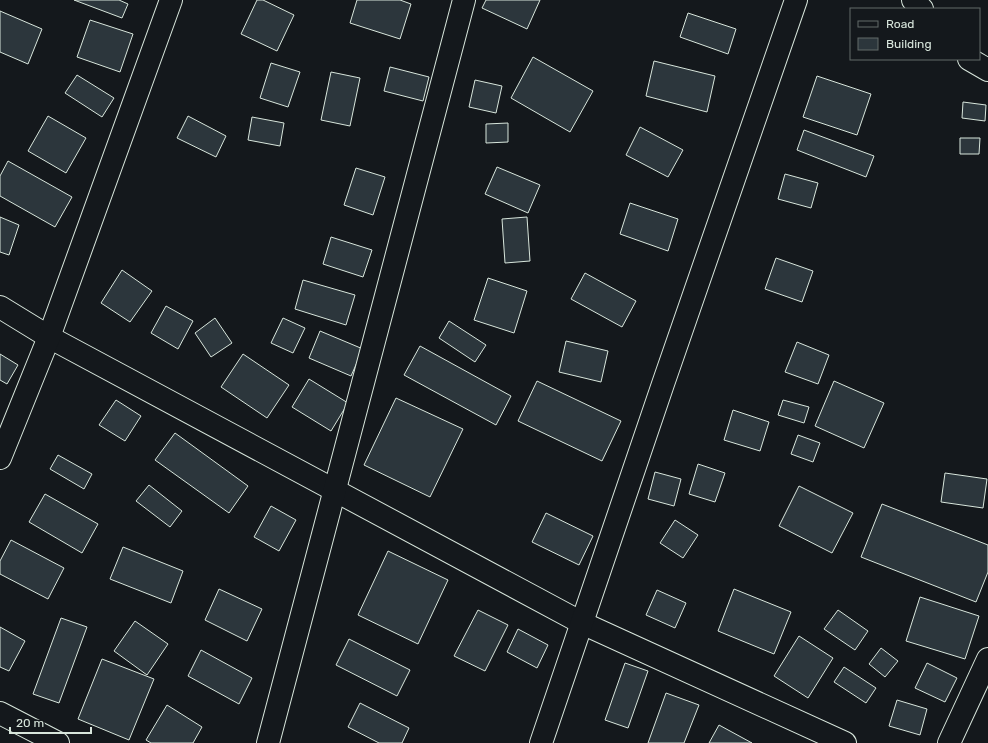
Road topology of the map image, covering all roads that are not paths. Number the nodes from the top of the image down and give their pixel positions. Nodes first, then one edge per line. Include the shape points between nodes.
1 (171, 0) edge
2 (464, 0) edge
3 (796, 0) edge
4 (913, 0) edge
5 (921, 8) edge
6 (971, 60) edge
7 (988, 70) edge
8 (0, 307) edge
9 (49, 337) junction
10 (0, 458) edge
11 (335, 491) junction
12 (582, 623) junction
13 (988, 659) edge
14 (0, 713) edge
15 (58, 743) edge
16 (268, 743) edge
17 (541, 743) edge
18 (845, 743) edge
19 (949, 743) edge

1 - 9 street
2 - 11 street
3 - 12 street
4 - 5 street
6 - 7 street
8 - 9 street
9 - 10 street
9 - 11 street
11 - 12 street
11 - 16 street
12 - 17 street
12 - 18 street
13 - 19 street
14 - 15 street

